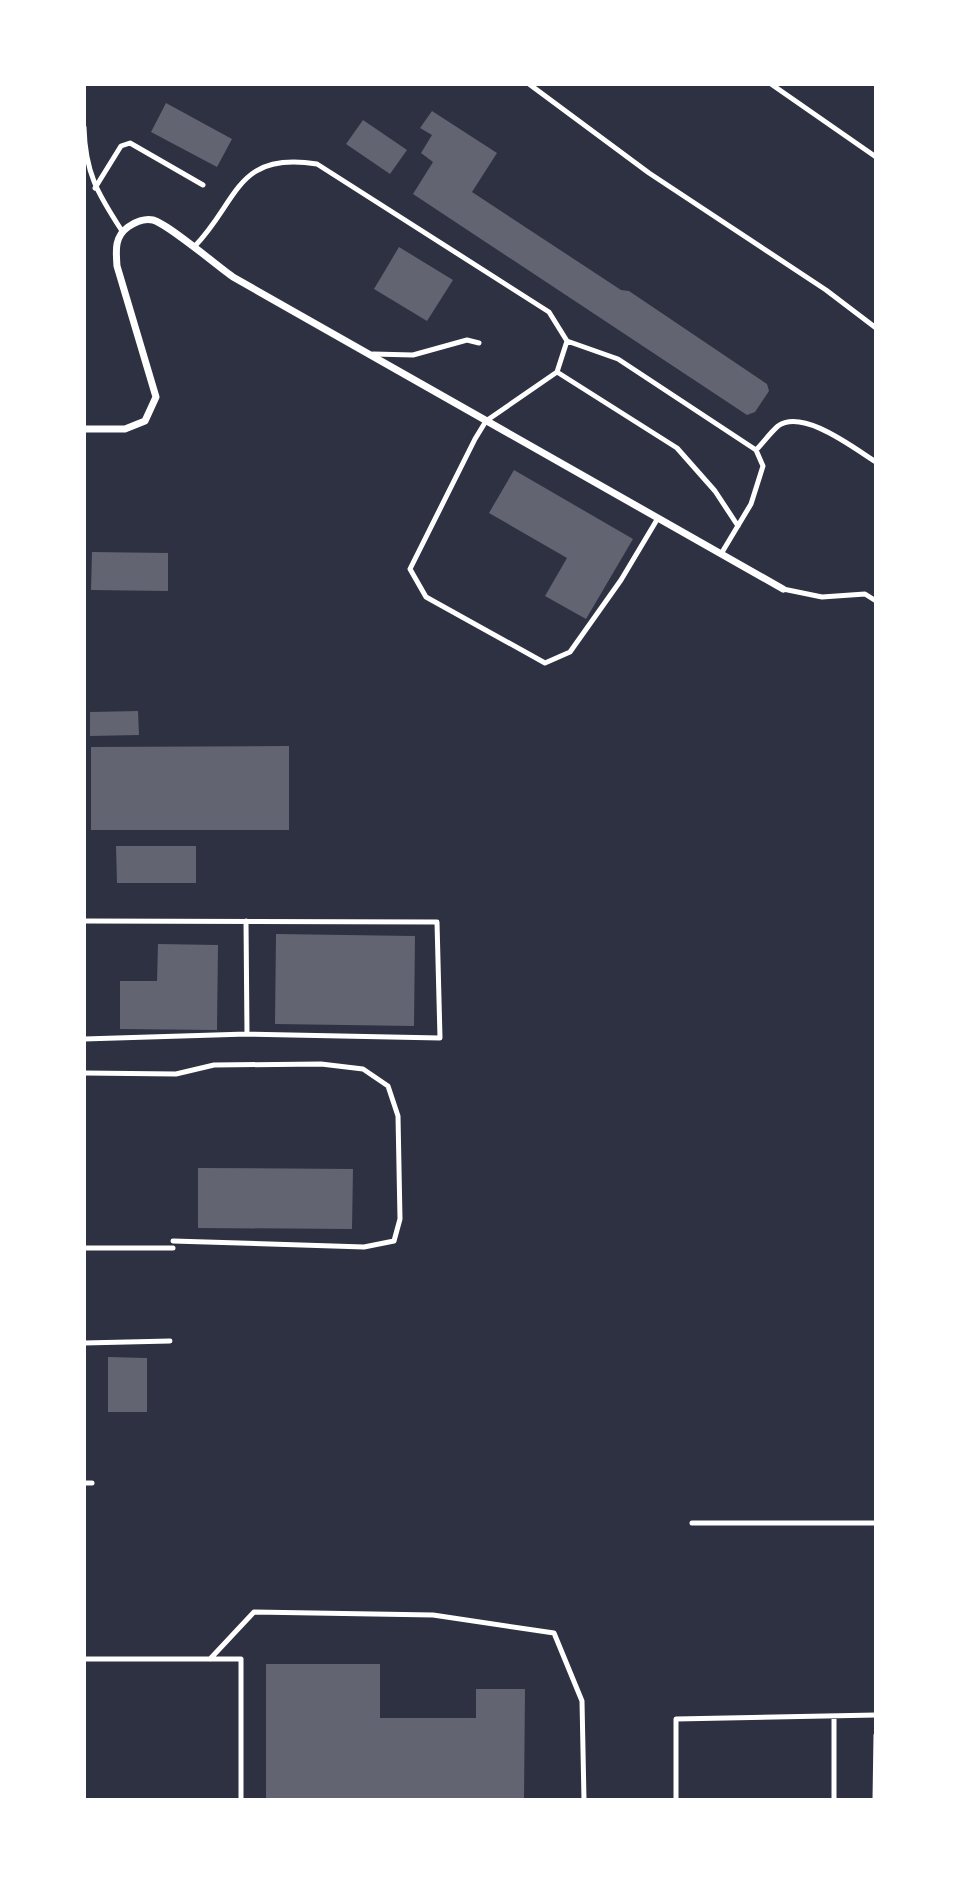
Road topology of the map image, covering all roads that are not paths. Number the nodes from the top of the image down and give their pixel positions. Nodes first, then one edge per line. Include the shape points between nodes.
1 (529, 84) edge
2 (771, 84) edge
3 (84, 127) edge
4 (876, 157) edge
5 (203, 185) dead end
6 (95, 188) junction
7 (122, 232) junction
8 (193, 248) junction
9 (876, 328) edge
10 (568, 341) junction
11 (479, 343) dead end
12 (369, 354) junction
13 (557, 372) junction
14 (486, 421) junction
15 (84, 429) edge
16 (756, 450) junction
17 (876, 462) edge
18 (658, 518) junction
19 (738, 526) junction
20 (721, 554) junction
21 (783, 589) joint
22 (876, 601) edge
23 (84, 920) edge
24 (246, 921) junction
25 (247, 1034) junction
26 (84, 1039) edge
27 (84, 1073) edge
28 (84, 1248) edge
29 (170, 1340) dead end
30 (84, 1343) edge
31 (84, 1483) edge
32 (92, 1483) dead end
33 (692, 1523) dead end
34 (876, 1523) edge
35 (210, 1659) junction
36 (84, 1660) edge
37 (876, 1715) edge
38 (834, 1716) junction
39 (876, 1735) edge
40 (241, 1800) edge
41 (584, 1800) edge
42 (676, 1800) edge
43 (834, 1800) edge
44 (875, 1800) edge

1 - 9 lane via 649,173
2 - 4 lane
3 - 6 lane
5 - 6 lane via 130,142 121,146
6 - 7 lane
7 - 8 street via 135,222 152,219
7 - 15 street via 115,247 117,266 156,397 145,421 125,429
8 - 10 lane via 210,231 234,189 253,172 271,164 317,164 549,312
8 - 12 street via 233,277
10 - 13 lane
10 - 16 lane via 618,359
11 - 12 lane via 467,340 413,355
12 - 14 street
13 - 14 lane
13 - 19 lane via 677,447
14 - 18 street
14 - 18 lane via 410,569 426,597 545,663 570,652
16 - 17 lane via 780,425 793,421 817,426
16 - 19 lane via 763,466 751,504
18 - 20 street
19 - 20 lane
20 - 21 street
21 - 22 lane via 822,597 865,594
23 - 24 lane
24 - 25 lane
24 - 25 lane via 438,922 440,1038
25 - 26 lane
27 - 28 lane via 176,1074 214,1065 321,1064 363,1069 388,1086 398,1116 400,1219 394,1241 364,1247 173,1244
29 - 30 lane
31 - 32 lane
33 - 34 lane
35 - 36 lane
35 - 40 lane via 241,1659
35 - 41 lane via 254,1612 433,1615 554,1633 582,1701
37 - 38 lane
38 - 42 lane via 676,1719
38 - 43 lane
39 - 44 lane

